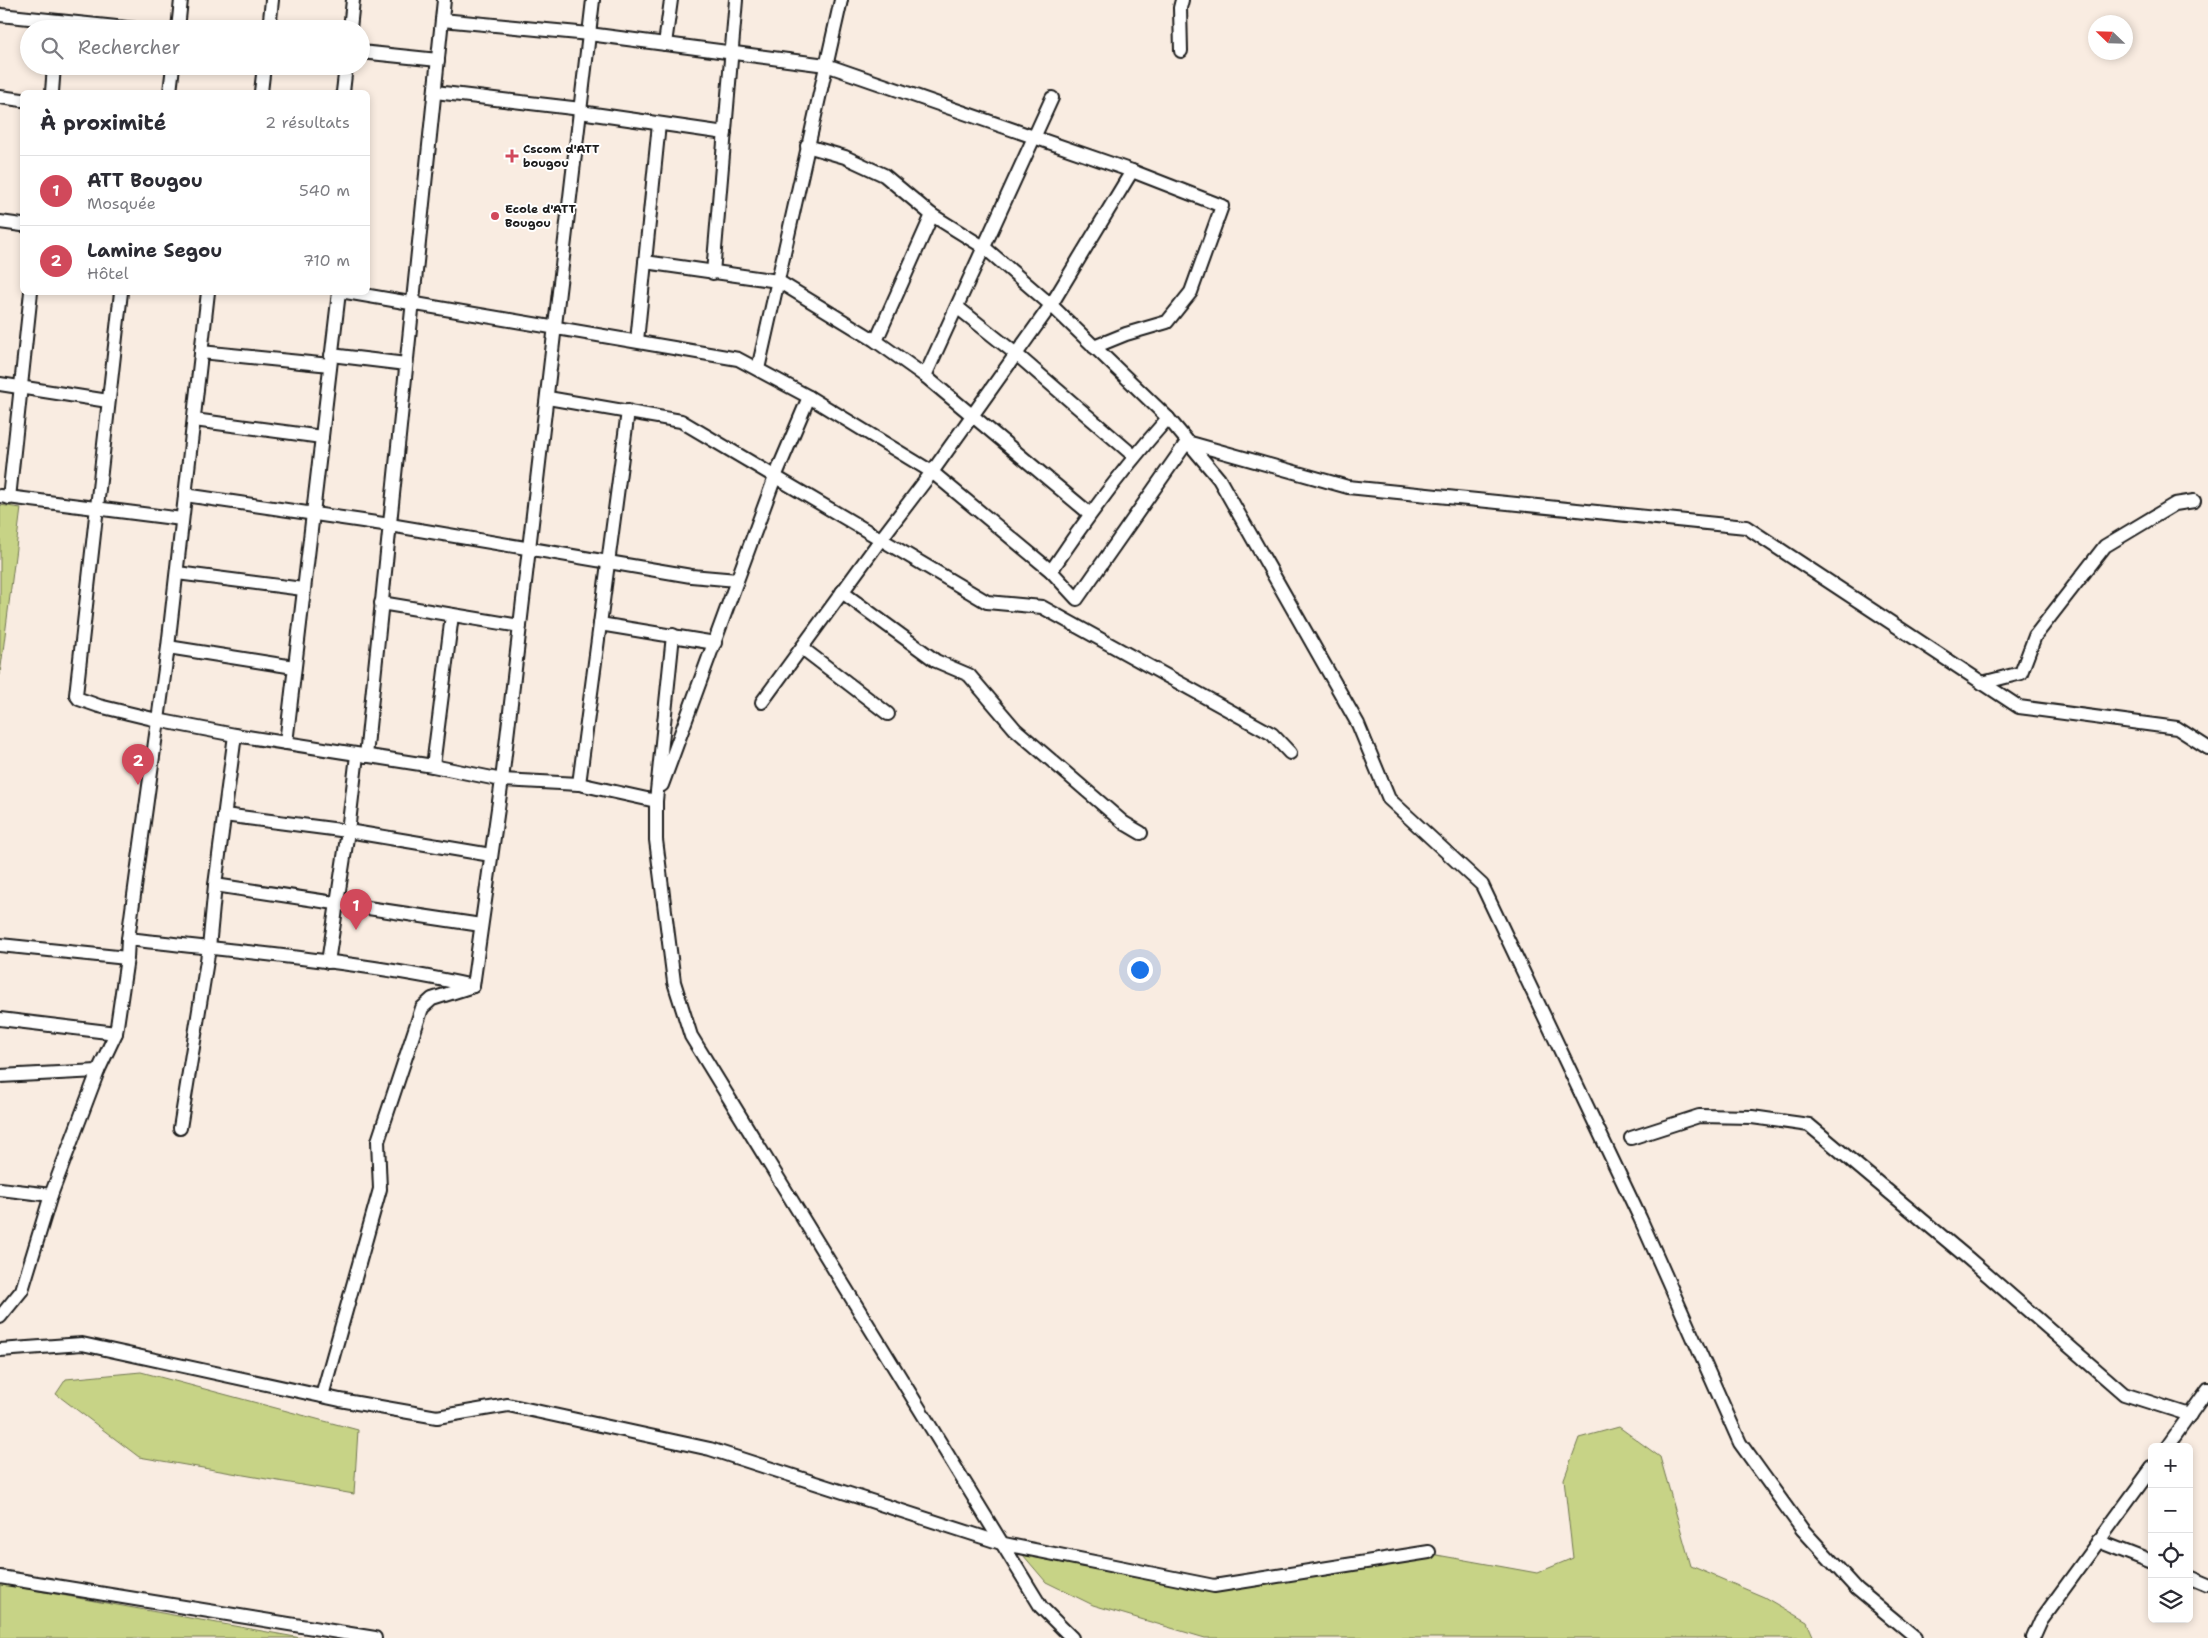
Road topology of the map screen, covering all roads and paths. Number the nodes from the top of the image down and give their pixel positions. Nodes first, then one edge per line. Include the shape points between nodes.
1 (181, 0) edge
2 (272, 0) edge
3 (353, 0) edge
4 (444, 0) edge
5 (594, 0) edge
6 (671, 0) edge
7 (736, 0) edge
8 (840, 0) edge
9 (1182, 0) edge
10 (0, 15) edge
11 (30, 20) edge
12 (179, 20) edge
13 (270, 20) edge
14 (351, 20) edge
15 (442, 20) junction
16 (590, 34) junction
17 (665, 44) junction
18 (1180, 51) dead end
19 (731, 52) junction
20 (370, 53) edge
21 (438, 60) junction
22 (826, 64) junction
23 (53, 75) edge
24 (172, 75) edge
25 (263, 75) edge
26 (345, 75) edge
27 (52, 90) edge
28 (170, 90) edge
29 (261, 90) edge
30 (343, 90) edge
31 (435, 92) junction
32 (0, 97) edge
33 (1052, 98) dead end
34 (20, 100) edge
35 (580, 110) junction
36 (659, 124) junction
37 (725, 133) junction
38 (1034, 137) junction
39 (807, 146) junction
40 (1132, 171) junction
41 (932, 215) junction
42 (0, 222) edge
43 (20, 225) edge
44 (985, 248) junction
45 (645, 262) junction
46 (713, 272) junction
47 (778, 281) junction
48 (31, 295) edge
49 (121, 295) edge
50 (208, 295) edge
51 (340, 295) edge
52 (361, 295) edge
53 (412, 305) junction
54 (1051, 306) junction
55 (957, 307) junction
56 (555, 328) junction
57 (637, 341) junction
58 (876, 341) junction
59 (1094, 347) junction
60 (202, 352) junction
61 (1016, 354) junction
62 (330, 360) junction
63 (406, 364) junction
64 (758, 369) junction
65 (925, 376) junction
66 (0, 384) edge
67 (21, 388) junction
68 (809, 397) junction
69 (548, 398) junction
70 (108, 401) junction
71 (628, 411) junction
72 (972, 414) junction
73 (1168, 418) junction
74 (194, 420) junction
75 (322, 437) junction
76 (1188, 442) junction
77 (1134, 456) junction
78 (932, 472) junction
79 (775, 477) junction
80 (185, 495) junction
81 (5, 497) edge
82 (2194, 501) dead end
83 (96, 509) junction
84 (1090, 513) junction
85 (313, 514) junction
86 (182, 519) junction
87 (390, 525) junction
88 (880, 539) junction
89 (529, 549) junction
90 (607, 562) junction
91 (1051, 571) junction
92 (177, 573) junction
93 (738, 580) junction
94 (304, 589) junction
95 (842, 592) junction
96 (381, 603) junction
97 (452, 615) junction
98 (600, 624) junction
99 (520, 626) junction
100 (673, 635) junction
101 (715, 643) junction
102 (168, 647) junction
103 (802, 648) junction
104 (294, 667) junction
105 (1982, 683) junction
106 (762, 702) dead end
107 (888, 714) dead end
108 (158, 720) junction
109 (235, 735) junction
110 (286, 743) junction
111 (2208, 748) edge
112 (1290, 753) dead end
113 (361, 755) junction
114 (433, 766) junction
115 (502, 780) junction
116 (579, 784) junction
117 (656, 801) junction
118 (224, 815) junction
119 (348, 831) junction
120 (1141, 834) dead end
121 (491, 855) junction
122 (215, 885) junction
123 (337, 904) junction
124 (481, 925) junction
125 (128, 939) junction
126 (1, 948) edge
127 (209, 948) junction
128 (127, 958) junction
129 (328, 962) junction
130 (473, 986) junction
131 (0, 1019) edge
132 (116, 1033) junction
133 (98, 1071) junction
134 (0, 1076) edge
135 (180, 1128) dead end
136 (1631, 1138) dead end
137 (0, 1189) edge
138 (51, 1195) junction
139 (0, 1317) edge
140 (0, 1350) edge
141 (2208, 1390) edge
142 (322, 1396) junction
143 (2190, 1414) junction
144 (2170, 1443) edge
145 (2148, 1473) edge
146 (2098, 1541) junction
147 (1004, 1544) junction
148 (1429, 1552) dead end
149 (2148, 1560) edge
150 (0, 1577) edge
151 (2191, 1578) edge
152 (2208, 1585) edge
153 (375, 1638) edge
154 (1072, 1638) edge
155 (1916, 1638) edge
156 (2033, 1638) edge

1 - 12 street
2 - 13 street
3 - 14 street
4 - 15 street
5 - 16 street
6 - 17 street
7 - 19 street
8 - 22 street
9 - 18 street
10 - 11 street
15 - 16 street
15 - 21 street
16 - 17 street
16 - 35 street
17 - 19 street
19 - 22 street
19 - 37 street
20 - 21 street
21 - 31 street
22 - 38 street
22 - 39 street
23 - 27 street
24 - 28 street
25 - 29 street
26 - 30 street
31 - 35 street
31 - 53 street
32 - 34 street
33 - 38 street
35 - 36 street
35 - 56 street
36 - 37 street
36 - 45 street
37 - 46 street
38 - 40 street
38 - 44 street
39 - 41 street via 845,157 884,175
39 - 47 street
40 - 54 street
40 - 59 street via 1222,206 1191,292 1167,322
41 - 44 street
41 - 58 street
42 - 43 street
44 - 54 street
44 - 55 street
45 - 46 street
45 - 57 street
46 - 47 street
47 - 58 street
47 - 64 street
48 - 67 street
49 - 70 street
50 - 60 street
51 - 62 street
52 - 53 street
53 - 56 street
53 - 63 street
54 - 59 street
54 - 61 street
55 - 61 street
55 - 65 street
56 - 57 street
56 - 69 street
57 - 64 street via 738,360
58 - 65 street
59 - 73 street
60 - 62 street
60 - 74 street
61 - 72 street
61 - 77 street
62 - 63 street
62 - 75 street
63 - 87 street
64 - 68 street
65 - 72 street
66 - 67 street
67 - 70 street
67 - 81 street
68 - 78 street
68 - 79 street
69 - 71 street
69 - 89 street
70 - 83 street
71 - 79 street via 681,422
71 - 90 street
72 - 78 street
72 - 84 street
73 - 76 street
73 - 77 street
74 - 75 street
74 - 80 street
75 - 85 street
76 - 91 street via 1077,599
76 - 105 street via 1348,487 1746,527
76 - 155 street via 1219,480 1358,724 1389,800 1482,885 1640,1218 1740,1443 1808,1536 1857,1589
77 - 84 street
78 - 88 street
78 - 91 street
79 - 88 street
79 - 93 street
80 - 85 street
80 - 86 street
81 - 83 street
82 - 105 street via 2175,504 2105,546 2035,636 2021,673
83 - 86 street
83 - 108 street via 76,695 82,702
84 - 91 street
85 - 87 street
85 - 94 street
86 - 92 street
87 - 89 street
87 - 96 street
88 - 95 street
88 - 112 street via 987,602 1042,607 1082,627 1272,734
89 - 90 street
89 - 99 street
90 - 93 street
90 - 98 street
92 - 94 street
92 - 102 street
93 - 101 street
94 - 104 street
95 - 103 street
95 - 120 street via 936,661 969,675 1015,729
96 - 97 street
96 - 113 street
97 - 99 street
97 - 114 street
98 - 100 street
98 - 116 street
99 - 115 street
100 - 101 street
100 - 117 street
101 - 117 street
102 - 104 street
102 - 108 street
103 - 106 street
103 - 107 street
104 - 110 street
105 - 111 street via 2019,707 2177,728
108 - 109 street
108 - 125 street
109 - 110 street
109 - 118 street
110 - 113 street
113 - 114 street
113 - 119 street
114 - 115 street
115 - 116 street
115 - 121 street
116 - 117 street
117 - 147 street via 660,882 674,982 692,1036
118 - 119 street
118 - 122 street
119 - 121 street
119 - 123 street
121 - 124 street
122 - 123 street
122 - 127 street
123 - 124 street
123 - 129 street
124 - 130 street
125 - 127 street
125 - 128 street
126 - 128 street
127 - 129 street
127 - 135 street
128 - 132 street
129 - 130 street
130 - 142 street via 432,1000 422,1008 378,1141 380,1188
131 - 132 street
132 - 133 street
133 - 134 street
133 - 138 street
136 - 143 street via 1699,1116 1752,1117 1809,1124 2124,1394
137 - 138 street
138 - 139 street via 22,1290
140 - 142 street via 82,1344
141 - 143 street
142 - 147 street via 437,1417 508,1405 518,1407 710,1449
143 - 144 street
145 - 146 street
146 - 149 street
146 - 156 street via 2041,1620
147 - 148 street via 1214,1586
147 - 154 street via 1041,1607
150 - 153 street
151 - 152 street

